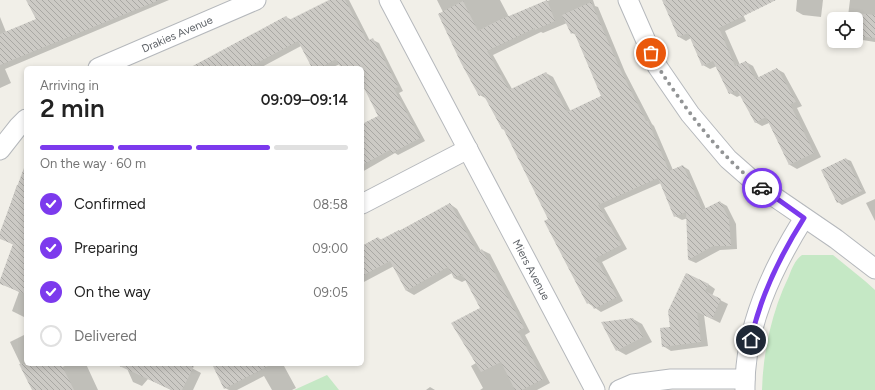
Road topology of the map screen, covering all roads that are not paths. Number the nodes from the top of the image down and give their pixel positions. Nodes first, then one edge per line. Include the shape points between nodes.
1 (256, 0) edge
2 (389, 0) edge
3 (628, 0) edge
4 (103, 66) edge
5 (24, 121) edge
6 (468, 149) junction
7 (0, 150) edge
8 (364, 203) edge
9 (804, 218) junction
10 (875, 269) edge
11 (745, 385) edge
12 (595, 390) edge
13 (619, 390) edge

1 - 4 street, Drakies Avenue
2 - 6 street, Miers Avenue
3 - 9 street via 657,66 690,114 728,159 760,187
5 - 7 street
6 - 8 street
6 - 12 street, Miers Avenue
9 - 10 street
9 - 11 street via 771,279 756,318 748,351
11 - 13 street via 671,379 633,384

